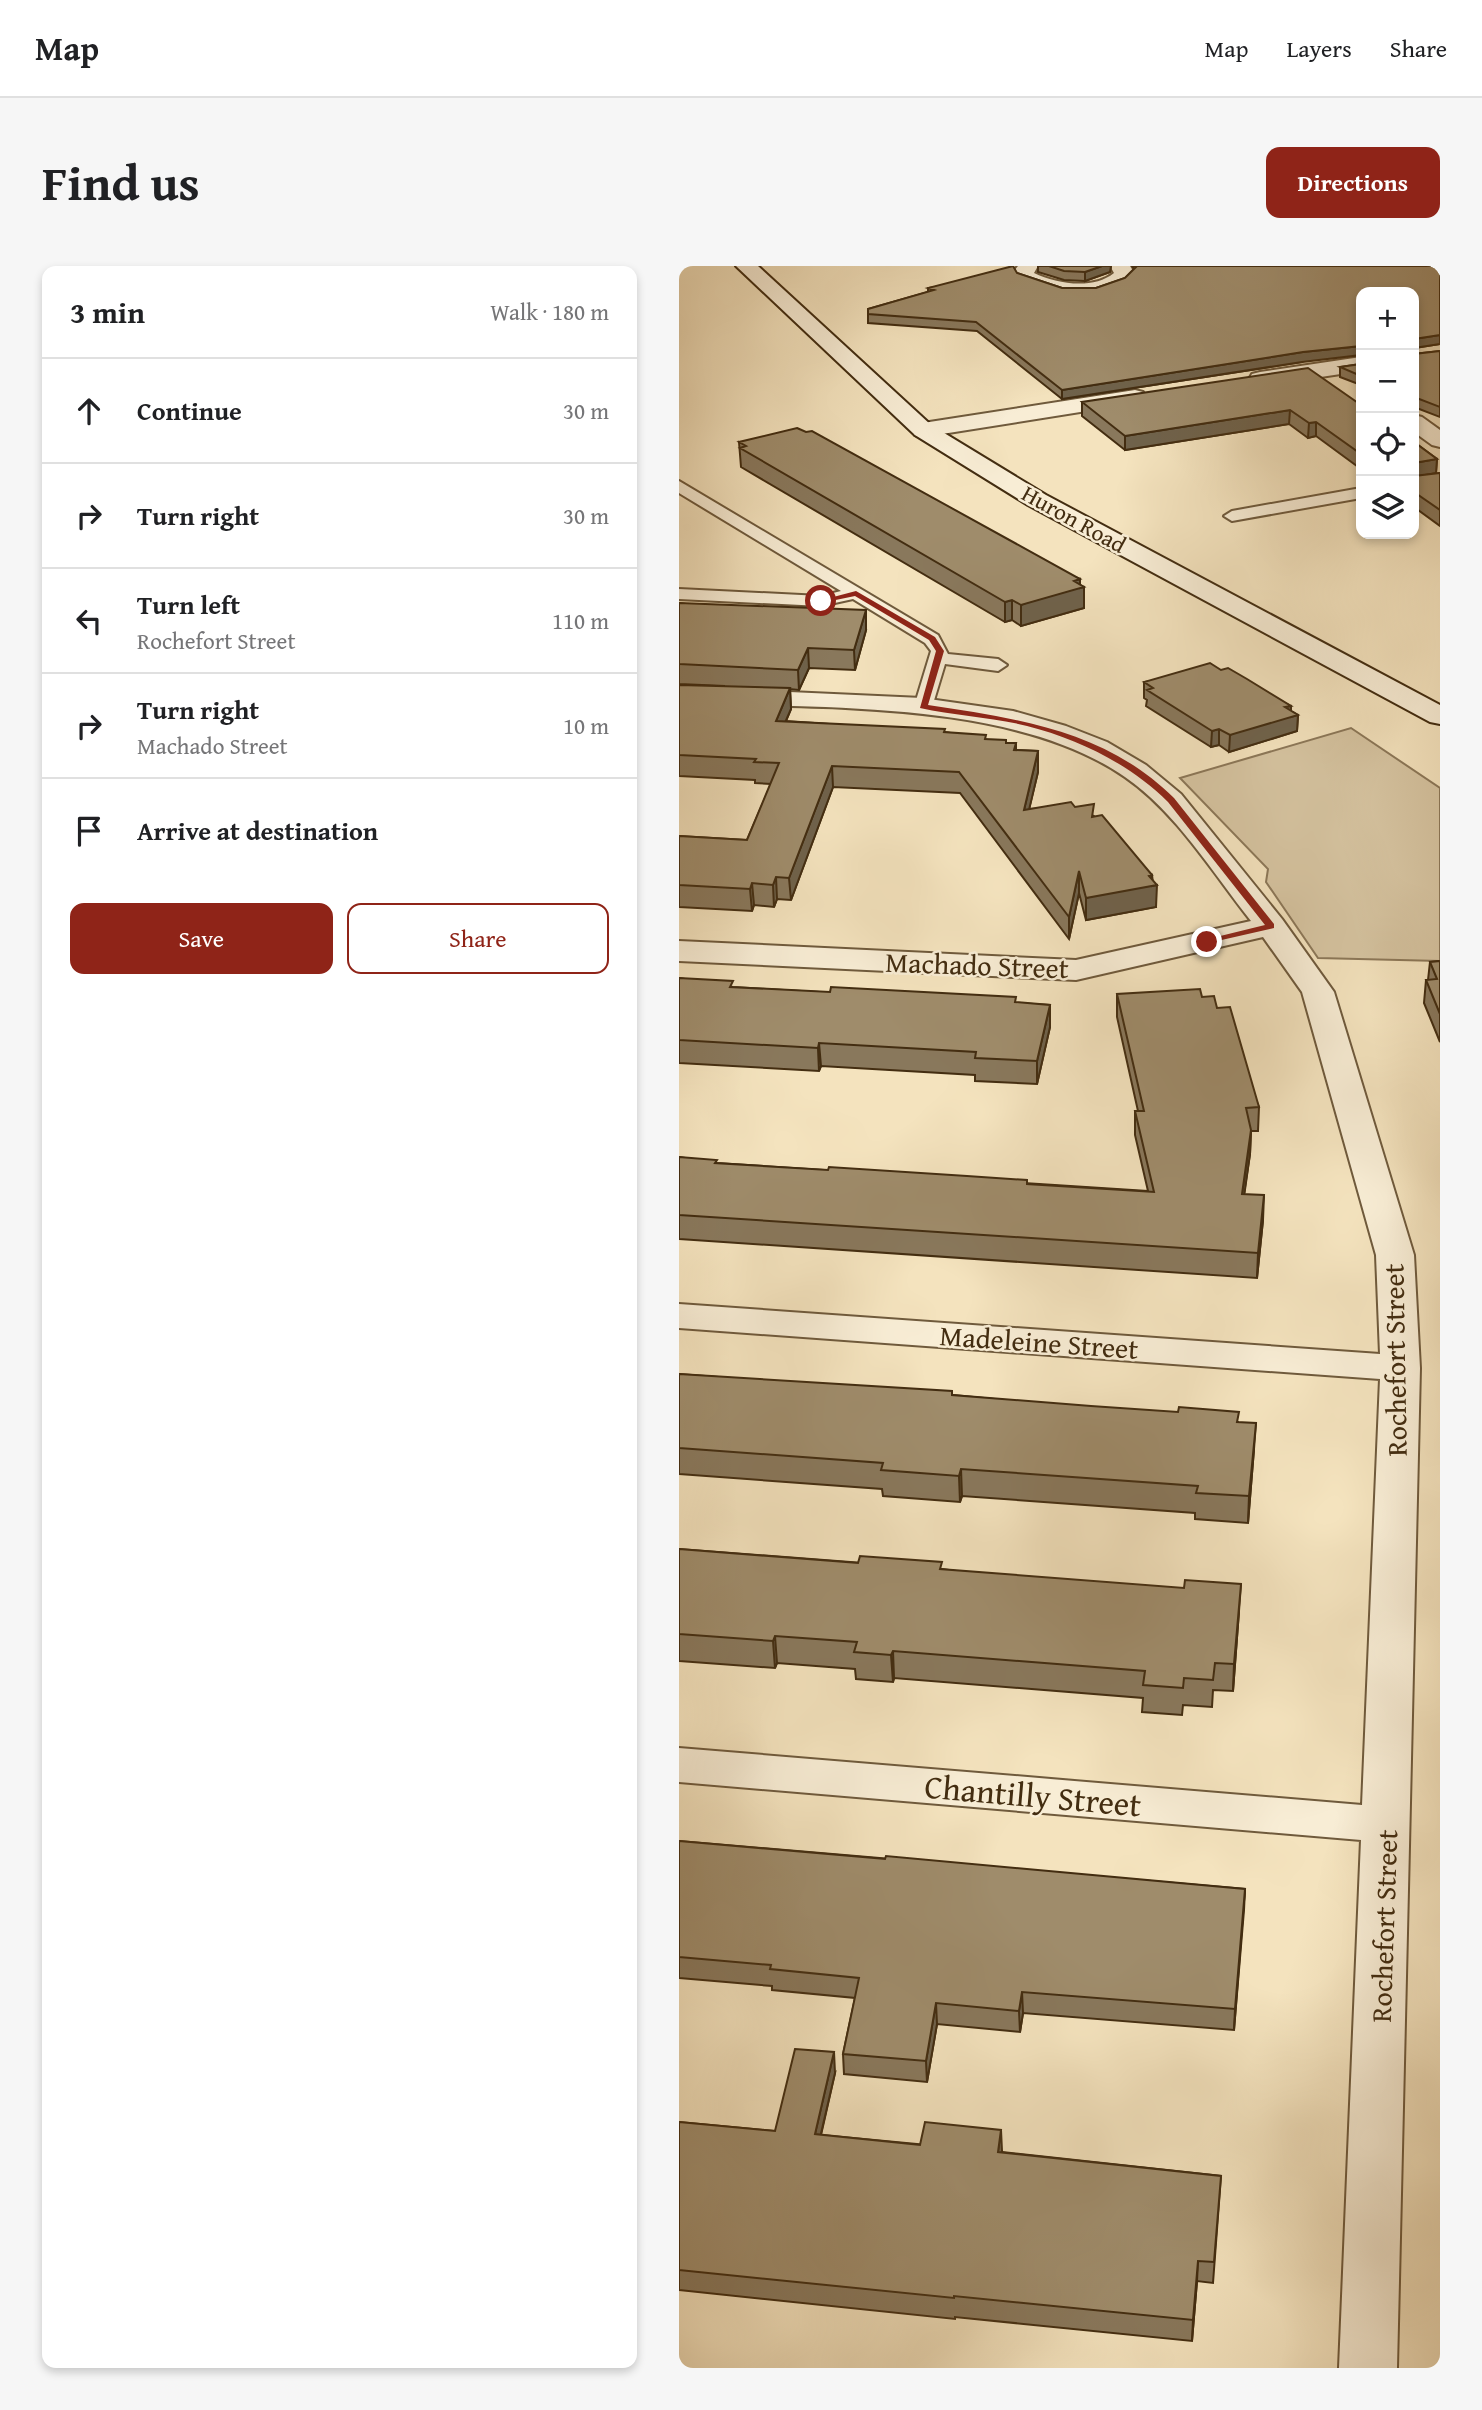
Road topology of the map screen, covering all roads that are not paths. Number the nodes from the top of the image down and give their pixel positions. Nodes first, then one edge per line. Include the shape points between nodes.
1 (746, 266) edge
2 (1028, 266) edge
3 (1120, 266) edge
4 (1356, 366) edge
5 (1335, 369) junction
6 (1239, 382) edge
7 (1356, 383) edge
8 (1157, 394) edge
9 (1419, 425) edge
10 (923, 430) junction
11 (1440, 440) edge
12 (679, 486) edge
13 (1356, 494) edge
14 (1231, 516) dead end
15 (856, 593) junction
16 (679, 594) edge
17 (939, 658) junction
18 (998, 665) dead end
19 (679, 695) edge
20 (923, 707) junction
21 (1440, 716) edge
22 (1271, 926) junction
23 (679, 951) edge
24 (679, 1316) edge
25 (1400, 1368) junction
26 (679, 1765) edge
27 (1387, 1825) junction
28 (1368, 2368) edge

1 - 10 street, Huron Road
2 - 3 street via 1025,276 1038,284 1074,289 1120,279 1125,274
4 - 5 street
5 - 6 street
5 - 7 street
8 - 10 street
9 - 11 street
10 - 21 street, Huron Road via 1037,500
12 - 15 lane
13 - 14 lane
15 - 16 lane via 821,601
15 - 17 lane via 932,639
17 - 18 lane
17 - 20 lane
19 - 20 street, Rochefort Street
20 - 22 street, Rochefort Street via 1027,723 1119,761 1171,800
22 - 23 street, Machado Street via 1076,970
22 - 25 street, Rochefort Street via 1318,992 1395,1255
24 - 25 street, Madeleine Street
25 - 27 street, Rochefort Street
26 - 27 street, Chantilly Street
27 - 28 street, Rochefort Street

